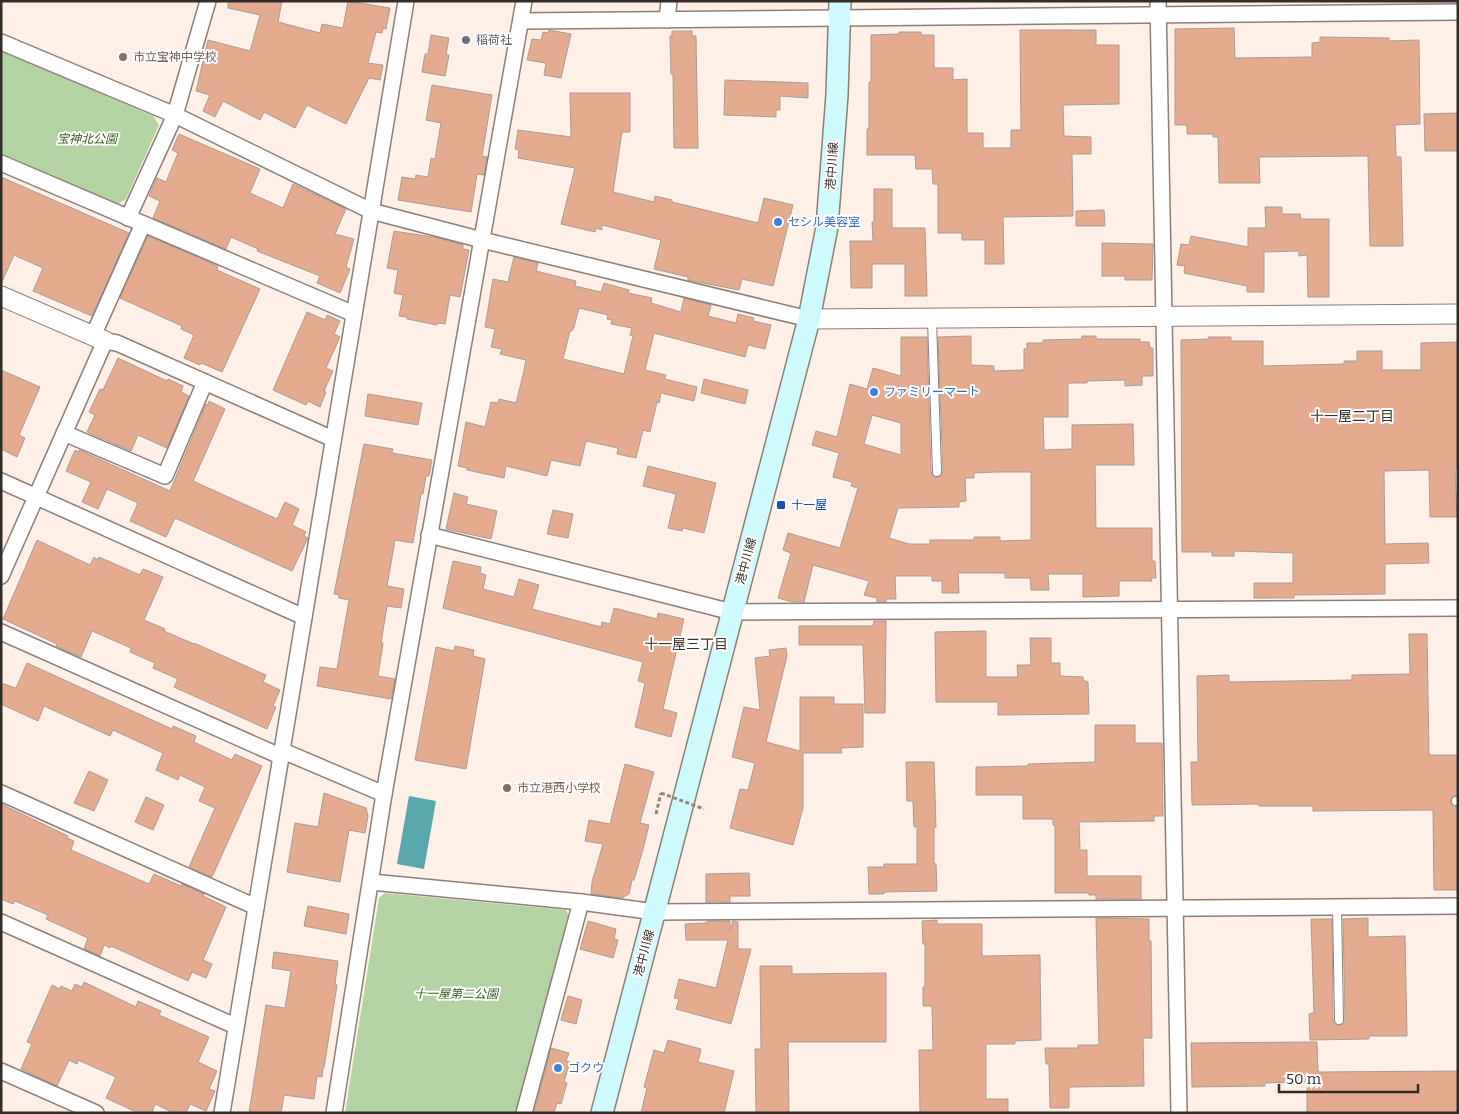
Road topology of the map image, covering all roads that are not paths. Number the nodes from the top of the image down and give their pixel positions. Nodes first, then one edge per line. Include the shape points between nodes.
1 (208, 1) edge
2 (406, 1) edge
3 (524, 1) edge
4 (669, 1) edge
5 (1158, 8) edge
6 (840, 10) edge
7 (1458, 12) edge
8 (667, 20) junction
9 (521, 21) junction
10 (1, 42) edge
11 (175, 115) junction
12 (1, 163) edge
13 (371, 211) junction
14 (128, 218) junction
15 (143, 224) junction
16 (482, 240) junction
17 (1, 296) edge
18 (354, 314) junction
19 (1458, 314) edge
20 (1164, 316) junction
21 (932, 318) junction
22 (809, 319) junction
23 (99, 339) junction
24 (205, 382) junction
25 (64, 434) junction
26 (333, 438) junction
27 (936, 472) dead end
28 (1, 481) edge
29 (36, 497) junction
30 (429, 535) junction
31 (1, 576) edge
32 (1458, 608) edge
33 (1170, 610) junction
34 (732, 612) junction
35 (304, 617) junction
36 (1, 632) edge
37 (282, 754) junction
38 (1, 793) edge
39 (384, 794) junction
40 (371, 882) junction
41 (581, 902) junction
42 (1458, 906) edge
43 (256, 907) junction
44 (1337, 907) junction
45 (1175, 908) junction
46 (655, 912) junction
47 (1, 922) edge
48 (1339, 1020) dead end
49 (235, 1026) junction
50 (1, 1071) edge
51 (96, 1113) edge
52 (222, 1113) edge
53 (334, 1113) edge
54 (524, 1113) edge
55 (602, 1113) edge
56 (1179, 1113) edge

1 - 11 street
2 - 13 street
3 - 9 street
4 - 8 street
5 - 6 street
5 - 7 street
5 - 20 street
6 - 8 street
6 - 22 main road, 港中川線 via 827,227
8 - 9 street
9 - 16 street
10 - 11 street
11 - 13 street
11 - 14 street
12 - 14 street
13 - 16 street
13 - 18 street
14 - 15 street
15 - 18 street
15 - 23 street
16 - 22 street
16 - 30 street
17 - 23 street
18 - 26 street
19 - 20 street
20 - 21 street
20 - 33 street
21 - 22 street
21 - 27 lane
22 - 34 main road, 港中川線
23 - 24 street via 117,343
23 - 25 street
24 - 25 street via 165,476
24 - 26 street
25 - 29 street
26 - 35 street
28 - 29 street
29 - 31 street
29 - 35 street
30 - 34 street
30 - 39 street
32 - 33 street
33 - 34 street
33 - 45 street
34 - 46 main road, 港中川線
35 - 37 street
36 - 37 street
37 - 39 street
37 - 43 street
38 - 43 street
39 - 40 street
40 - 41 street
40 - 53 street
41 - 46 street
41 - 54 street
42 - 44 street
43 - 49 street
44 - 45 street
44 - 48 lane
45 - 46 street
45 - 56 street
46 - 55 main road, 港中川線
47 - 49 street
49 - 52 street
50 - 51 street

